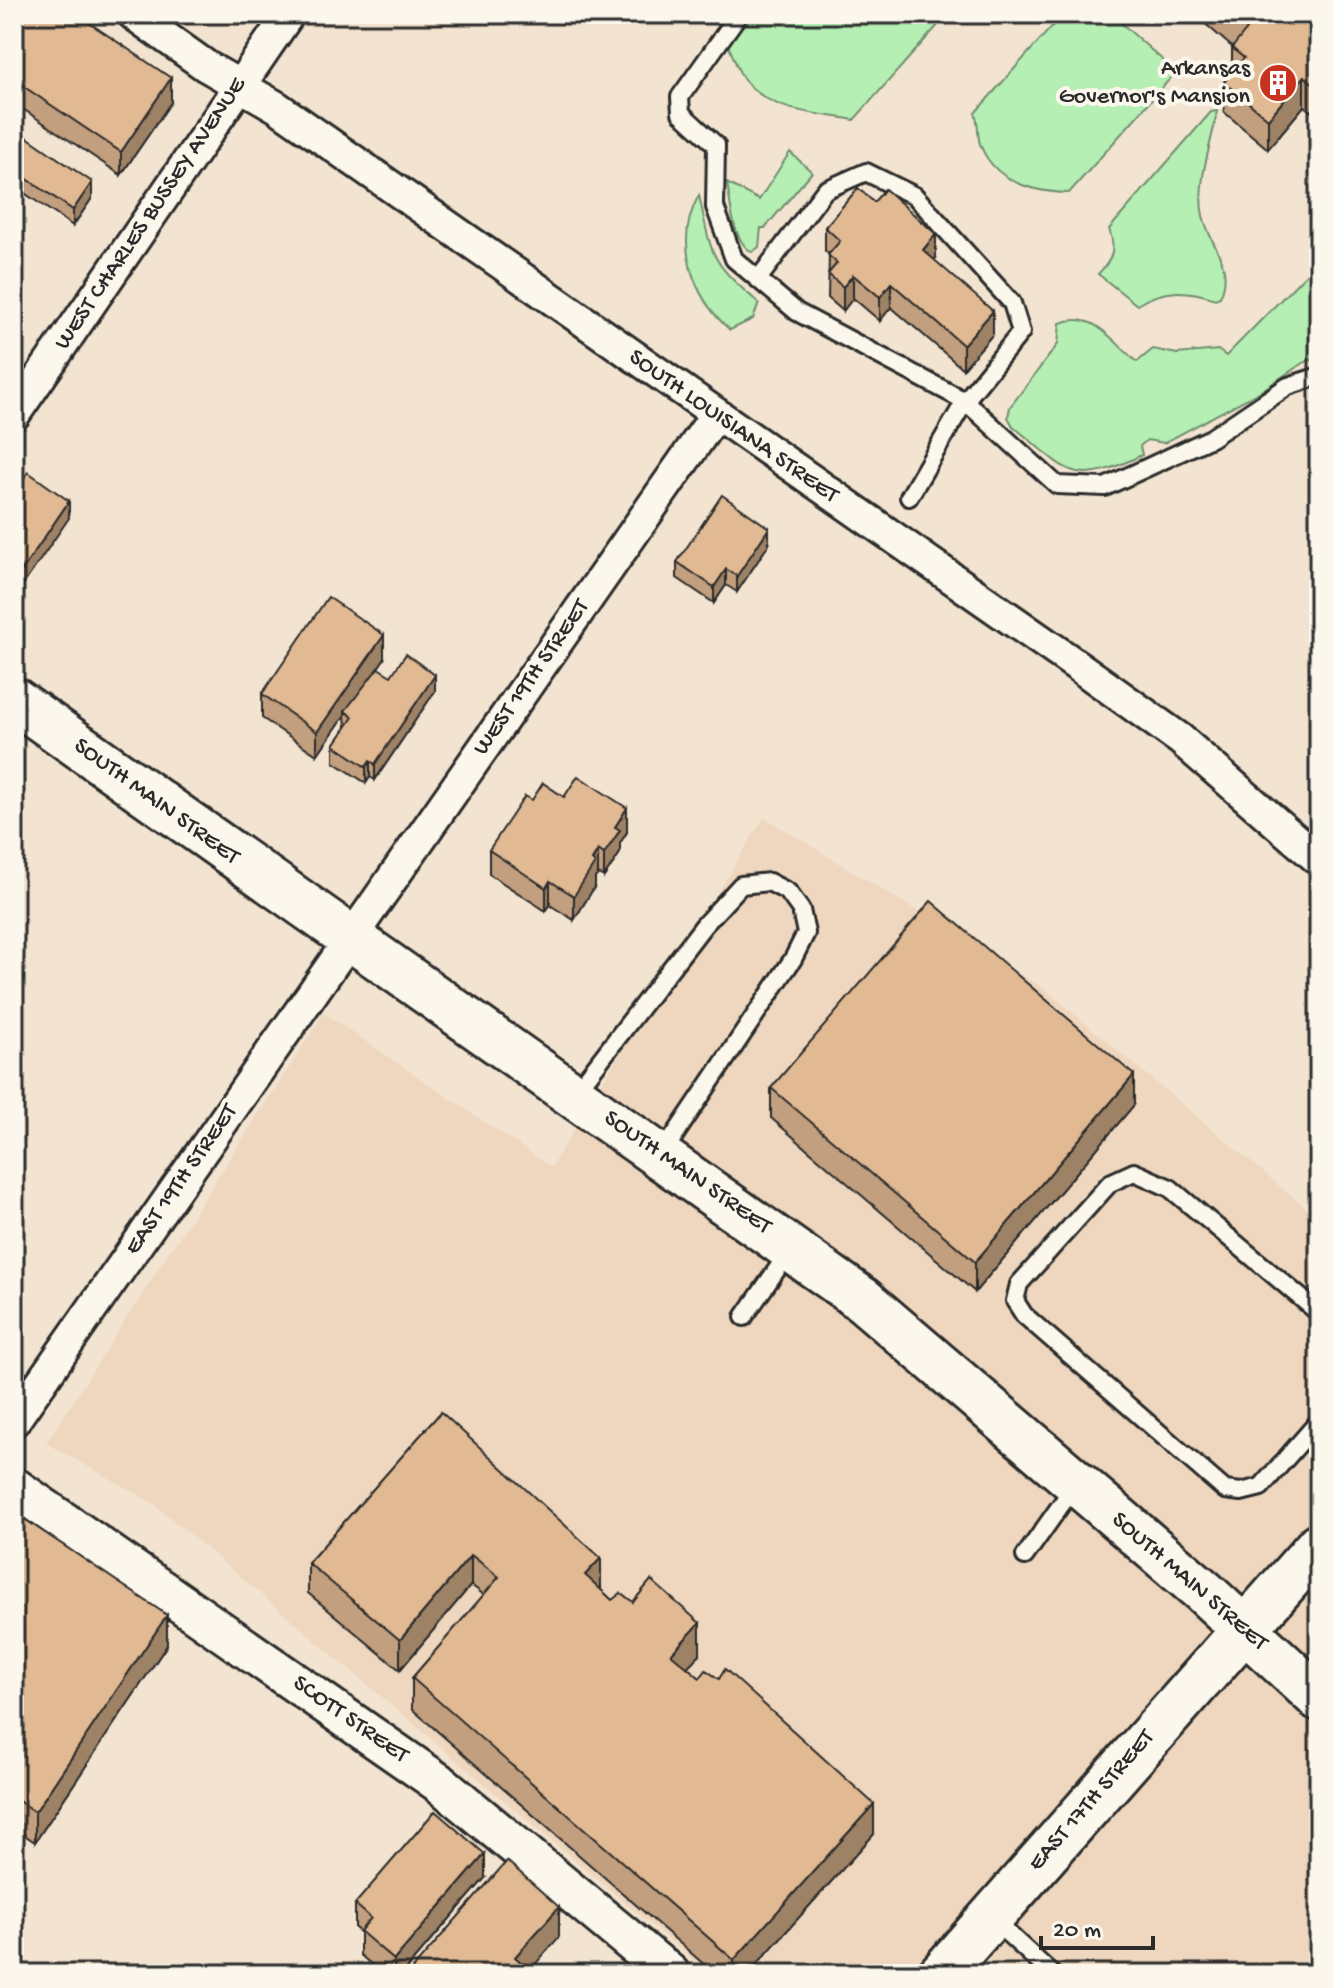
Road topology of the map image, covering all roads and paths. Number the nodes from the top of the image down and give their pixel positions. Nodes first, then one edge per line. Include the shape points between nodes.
1 (133, 14) edge
2 (289, 14) edge
3 (739, 14) edge
4 (240, 85) junction
5 (759, 278) junction
6 (1319, 376) edge
7 (965, 401) junction
8 (14, 415) edge
9 (715, 416) junction
10 (909, 497) dead end
11 (14, 700) edge
12 (1319, 860) edge
13 (349, 939) junction
14 (574, 1093) junction
15 (662, 1154) junction
16 (792, 1247) junction
17 (1319, 1313) edge
18 (744, 1317) dead end
19 (14, 1421) edge
20 (1319, 1421) edge
21 (1076, 1483) junction
22 (14, 1487) edge
23 (1319, 1545) edge
24 (1025, 1556) dead end
25 (1243, 1629) junction
26 (1319, 1698) edge
27 (990, 1917) junction
28 (670, 1974) edge
29 (941, 1974) edge
30 (1052, 1974) edge

1 - 4 street, SOUTH LOUISIANA STREET
2 - 4 street, WEST CHARLES BUSSEY AVENUE
3 - 5 lane via 680,97 681,113 716,145 715,207 734,259
4 - 8 street, WEST CHARLES BUSSEY AVENUE
4 - 9 street, SOUTH LOUISIANA STREET
5 - 7 lane via 797,312
5 - 7 lane via 825,190 866,172 915,196 1012,303 1021,332
6 - 7 lane via 1288,386 1211,438 1105,487 1057,485
7 - 10 lane
9 - 12 street, SOUTH LOUISIANA STREET via 1180,739
9 - 13 street, WEST 19TH STREET
11 - 13 main road, SOUTH MAIN STREET
13 - 14 main road, SOUTH MAIN STREET
13 - 19 street, EAST 19TH STREET
14 - 15 main road, SOUTH MAIN STREET
14 - 15 lane via 741,885 769,882 788,892 801,910 806,933
15 - 16 main road, SOUTH MAIN STREET
16 - 18 lane
16 - 21 main road, SOUTH MAIN STREET via 863,1300
17 - 20 lane via 1170,1188 1134,1172 1110,1183 1019,1284 1015,1301 1024,1315 1225,1490 1261,1487
21 - 24 lane
21 - 25 main road, SOUTH MAIN STREET
22 - 28 street, SCOTT STREET via 442,1785
23 - 25 main road, EAST 17TH STREET
25 - 26 main road, SOUTH MAIN STREET
25 - 27 main road, EAST 17TH STREET
27 - 29 main road, EAST 17TH STREET
27 - 30 lane

